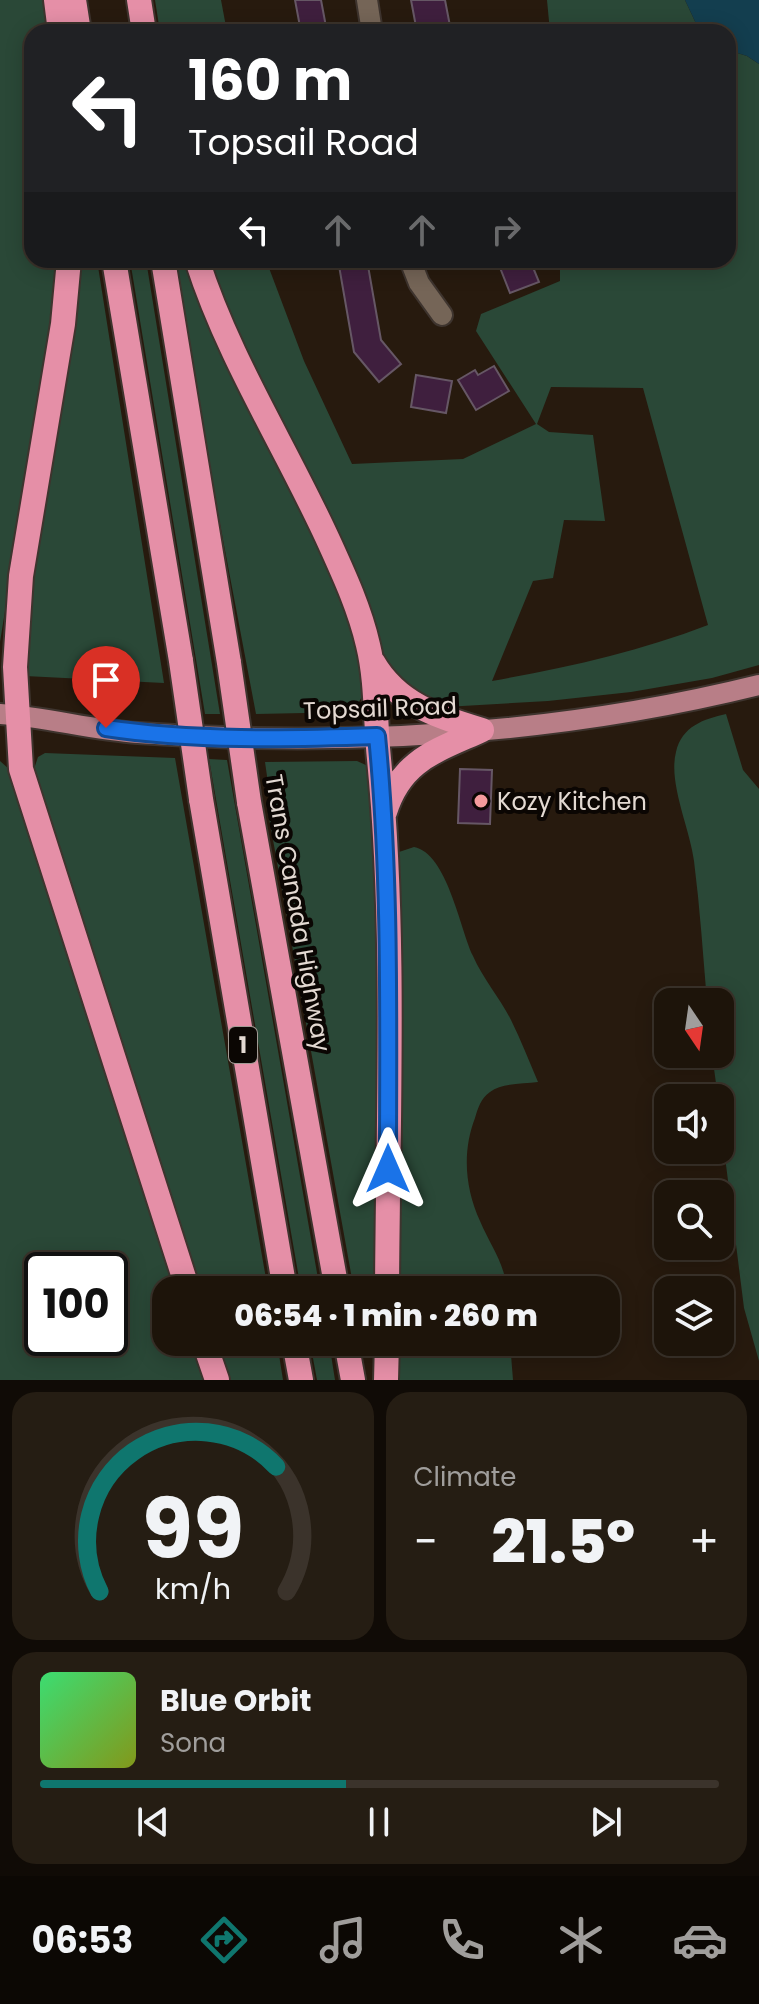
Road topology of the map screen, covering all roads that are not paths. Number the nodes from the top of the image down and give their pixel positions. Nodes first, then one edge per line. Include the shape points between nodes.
1 (56, 0) edge
2 (74, 0) edge
3 (123, 0) edge
4 (139, 0) edge
5 (367, 0) edge
6 (59, 24) edge
7 (78, 24) edge
8 (126, 24) edge
9 (143, 24) edge
10 (371, 24) edge
11 (68, 268) edge
12 (115, 268) edge
13 (164, 268) edge
14 (200, 268) edge
15 (413, 268) edge
16 (442, 315) dead end
17 (15, 641) junction
18 (370, 658) junction
19 (0, 668) edge
20 (759, 685) edge
21 (10, 715) edge
22 (482, 730) junction
23 (377, 736) junction
24 (385, 814) junction
25 (184, 1276) edge
26 (283, 1276) edge
27 (334, 1276) edge
28 (387, 1276) edge
29 (209, 1356) edge
30 (297, 1356) edge
31 (349, 1356) edge
32 (387, 1356) edge
33 (217, 1380) edge
34 (301, 1380) edge
35 (353, 1380) edge
36 (386, 1380) edge

1 - 6 highway
2 - 7 highway
3 - 8 highway
4 - 9 highway
5 - 10 street
11 - 17 highway
12 - 26 highway, 1, bridge
13 - 27 highway, Trans Canada Highway / 1, bridge via 249,802
14 - 18 highway via 230,345 338,561
15 - 16 street
17 - 19 highway
17 - 21 highway
18 - 22 highway via 405,699
18 - 23 highway
20 - 22 main road, Topsail Road via 651,709
21 - 23 main road, Topsail Road via 135,733
21 - 25 highway via 21,769
22 - 23 main road, Topsail Road
22 - 24 highway via 408,770
23 - 24 highway
24 - 28 highway
29 - 33 highway
30 - 34 highway
31 - 35 highway
32 - 36 highway

